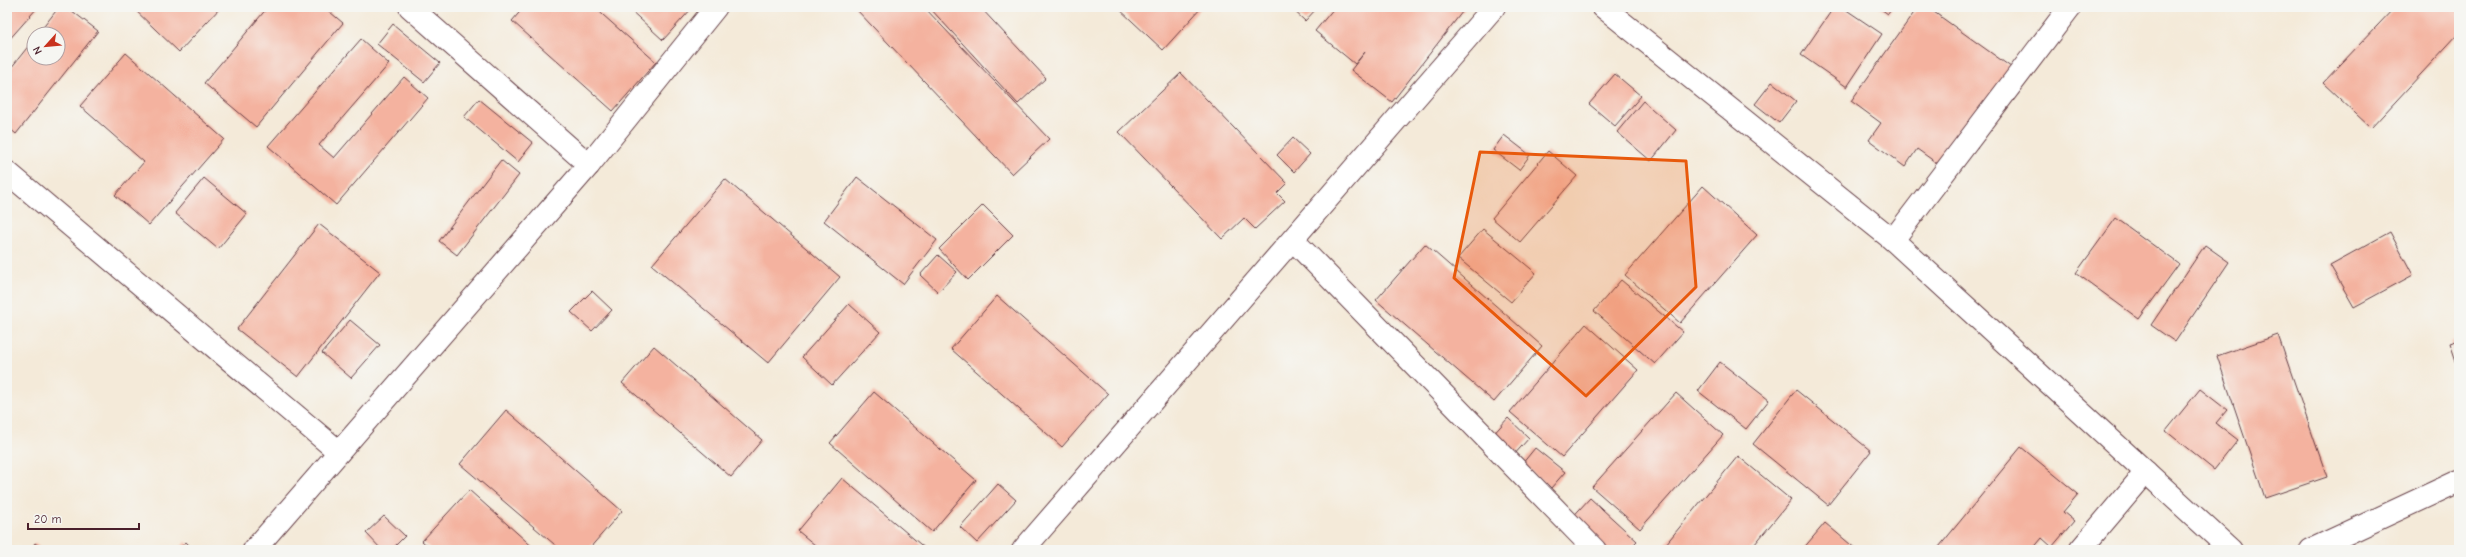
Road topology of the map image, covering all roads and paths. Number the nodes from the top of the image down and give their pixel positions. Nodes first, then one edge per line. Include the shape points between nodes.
1 (410, 7) edge
2 (716, 7) edge
3 (1494, 7) edge
4 (1603, 7) edge
5 (2070, 7) edge
6 (589, 166) junction
7 (7, 172) edge
8 (1293, 240) junction
9 (1893, 240) junction
10 (339, 452) junction
11 (2146, 472) junction
12 (2459, 481) edge
13 (1581, 546) edge
14 (254, 550) edge
15 (1023, 550) edge
16 (2080, 550) edge
17 (2231, 550) edge
18 (2311, 550) edge

1 - 6 street
2 - 6 street
3 - 8 street
4 - 9 street
5 - 9 street
6 - 10 street
7 - 10 street
8 - 13 street
8 - 15 street
9 - 11 street
10 - 14 street
11 - 16 street
11 - 17 street
12 - 18 street

